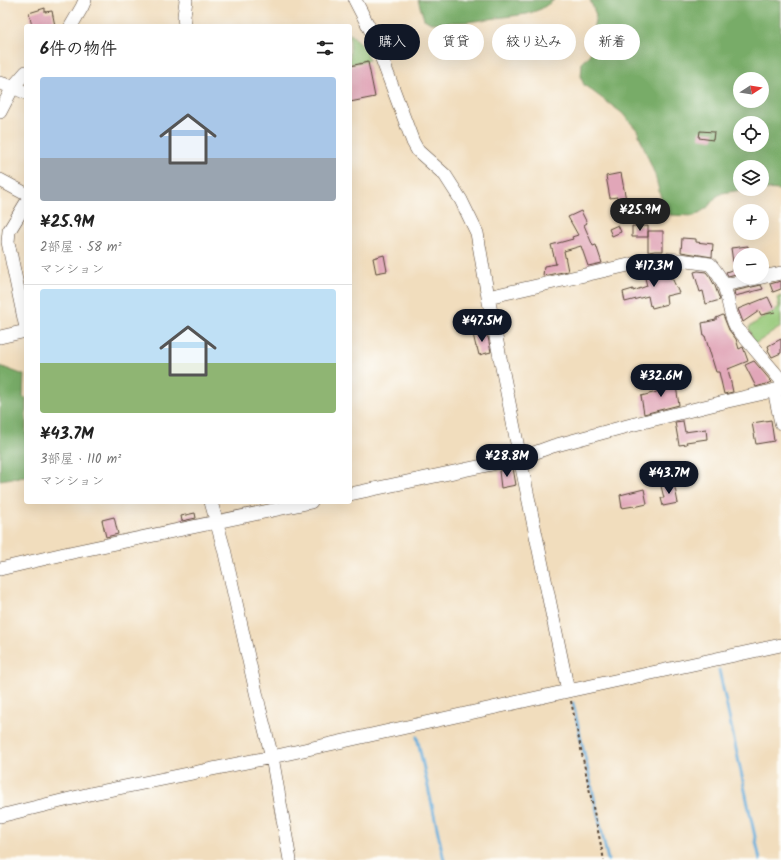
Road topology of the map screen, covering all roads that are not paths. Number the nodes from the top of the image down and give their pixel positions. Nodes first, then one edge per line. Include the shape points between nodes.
1 (85, 0) edge
2 (186, 0) edge
3 (355, 0) edge
4 (72, 24) edge
5 (185, 24) edge
6 (24, 74) edge
7 (0, 83) edge
8 (13, 87) junction
9 (24, 92) edge
10 (0, 112) edge
11 (0, 180) edge
12 (24, 193) edge
13 (24, 206) edge
14 (781, 273) edge
15 (724, 285) junction
16 (488, 297) junction
17 (24, 318) edge
18 (24, 332) edge
19 (0, 337) edge
20 (779, 386) edge
21 (781, 423) edge
22 (520, 458) junction
23 (352, 494) edge
24 (212, 504) edge
25 (302, 504) edge
26 (217, 522) junction
27 (0, 570) edge
28 (781, 645) edge
29 (568, 691) junction
30 (272, 758) junction
31 (0, 816) edge
32 (290, 860) edge

1 - 4 street
2 - 5 street
3 - 16 street via 373,35 413,142 418,151 445,175 477,233
6 - 8 street
7 - 8 street
8 - 9 street
8 - 10 street
11 - 12 street
13 - 17 street via 10,231 8,242
14 - 15 street
15 - 16 street via 710,264 655,259
15 - 20 street via 732,320
16 - 22 street
18 - 19 street
20 - 21 street
20 - 22 street via 553,446
22 - 23 street
22 - 29 street
24 - 26 street
25 - 26 street
26 - 27 street
26 - 30 street
28 - 29 street
29 - 30 street
30 - 31 street via 94,793
30 - 32 street

